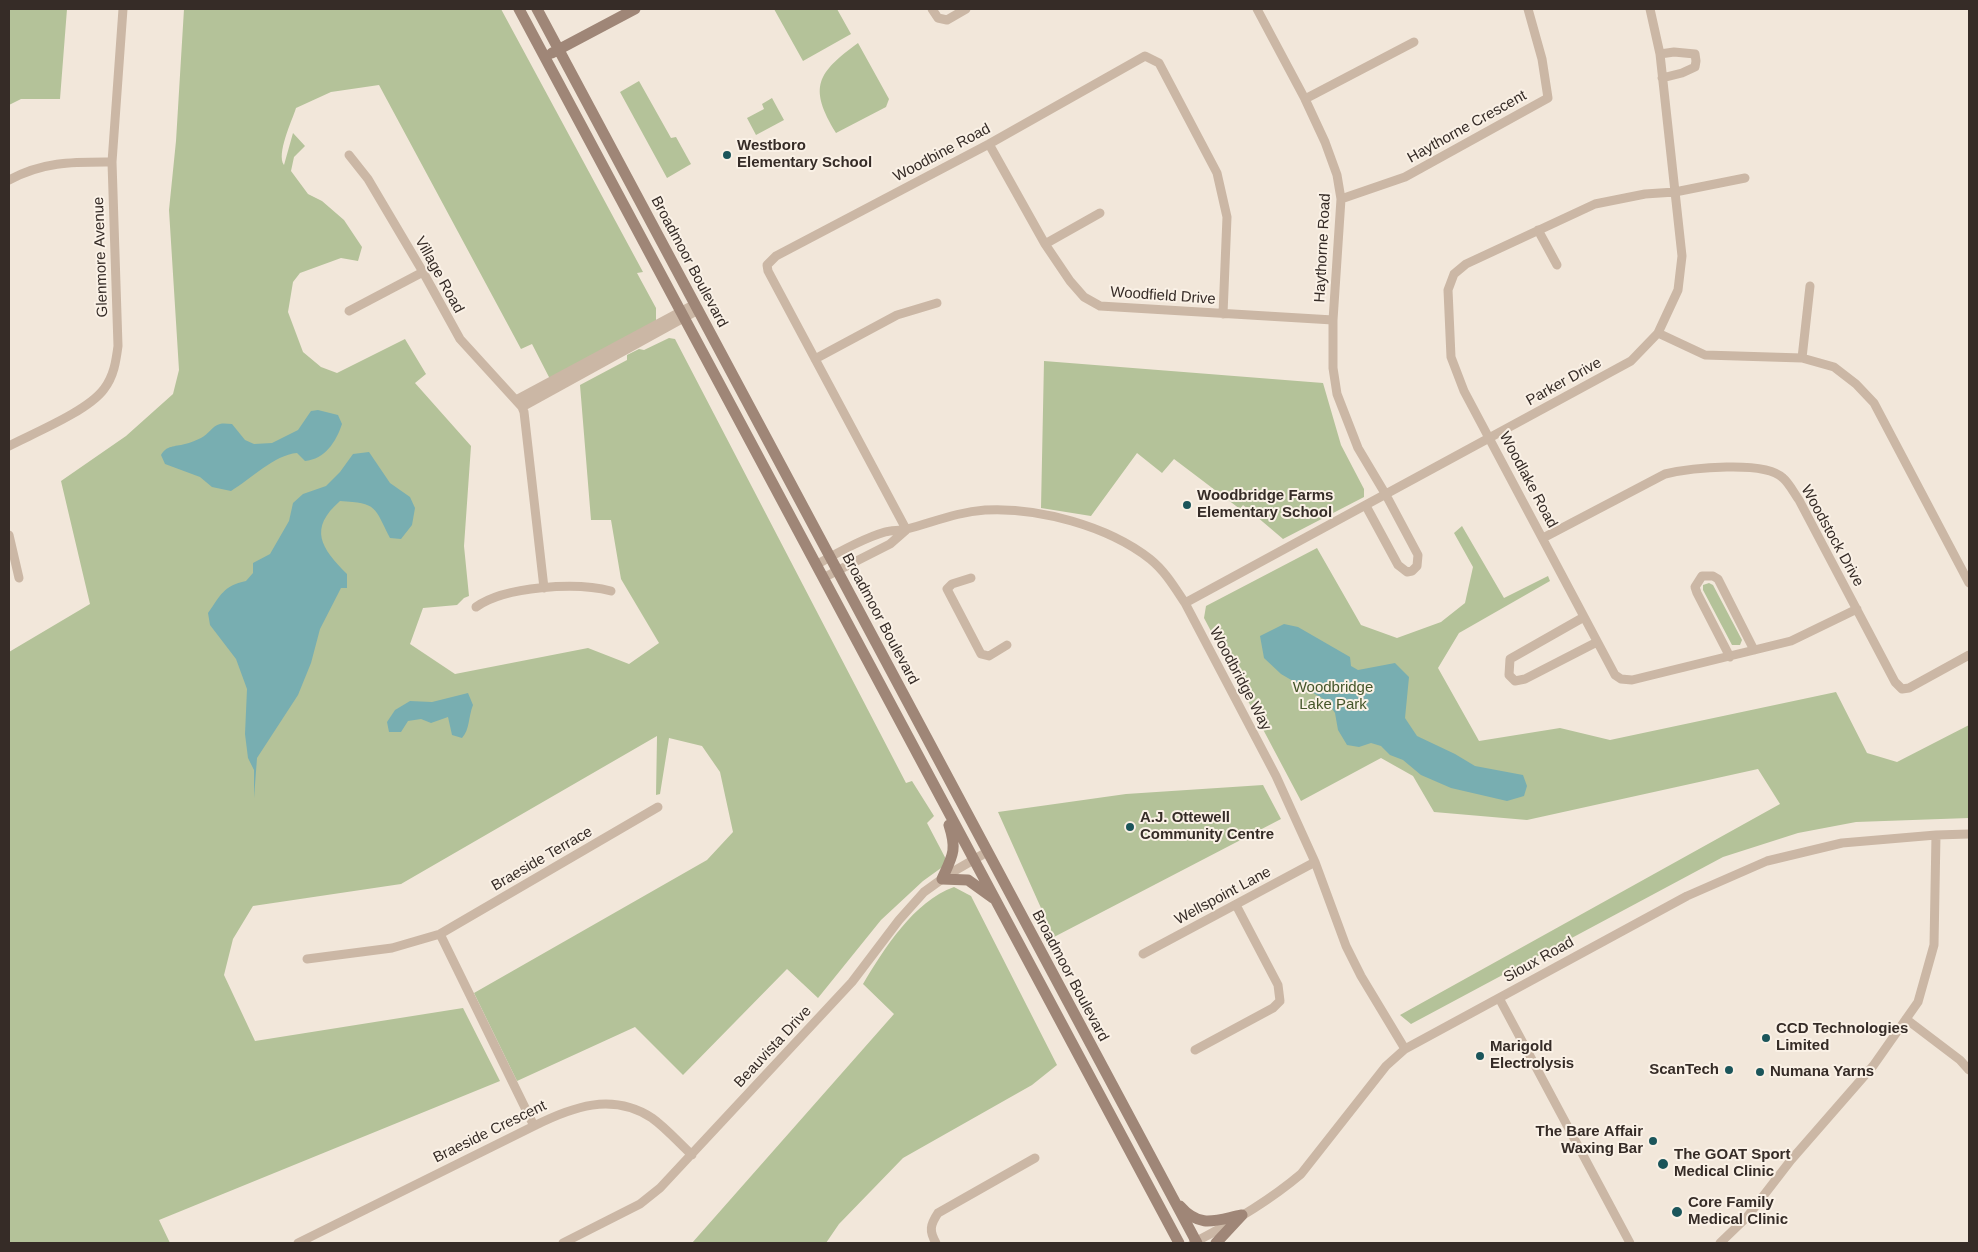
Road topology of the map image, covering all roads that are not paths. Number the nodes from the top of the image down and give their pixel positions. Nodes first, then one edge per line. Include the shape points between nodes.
1 (123, 9) edge
2 (519, 9) edge
3 (536, 9) edge
4 (635, 9) edge
5 (932, 9) edge
6 (966, 9) edge
7 (1257, 9) edge
8 (1528, 9) edge
9 (1650, 9) edge
10 (1414, 42) dead end
11 (558, 50) junction
12 (1660, 54) junction
13 (544, 57) junction
14 (1662, 78) junction
15 (1305, 99) junction
16 (989, 144) junction
17 (349, 155) dead end
18 (112, 162) junction
19 (1745, 178) dead end
20 (9, 180) edge
21 (1675, 192) junction
22 (1341, 199) junction
23 (1100, 213) dead end
24 (1538, 230) junction
25 (1045, 244) junction
26 (1557, 266) dead end
27 (423, 272) junction
28 (1810, 286) dead end
29 (937, 303) dead end
30 (697, 307) junction
31 (349, 311) dead end
32 (683, 314) junction
33 (1223, 314) junction
34 (1332, 320) junction
35 (1658, 333) junction
36 (1802, 358) junction
37 (815, 360) junction
38 (519, 404) junction
39 (1490, 439) junction
40 (9, 446) edge
41 (1386, 495) junction
42 (1366, 506) junction
43 (906, 529) junction
44 (9, 536) edge
45 (1543, 538) junction
46 (831, 556) junction
47 (816, 565) junction
48 (837, 570) junction
49 (19, 578) dead end
50 (823, 578) junction
51 (971, 578) dead end
52 (1969, 583) edge
53 (544, 588) junction
54 (611, 591) dead end
55 (1185, 604) junction
56 (476, 607) dead end
57 (1857, 610) junction
58 (1584, 618) junction
59 (1597, 642) junction
60 (1007, 645) dead end
61 (1754, 650) junction
62 (1969, 655) edge
63 (1730, 657) junction
64 (943, 804) junction
65 (658, 807) dead end
66 (1969, 834) edge
67 (1936, 835) junction
68 (987, 852) junction
69 (973, 859) junction
70 (1315, 862) junction
71 (942, 879) junction
72 (996, 901) junction
73 (1236, 905) junction
74 (440, 934) junction
75 (1143, 954) dead end
76 (307, 959) dead end
77 (1499, 998) junction
78 (1906, 1019) junction
79 (1405, 1049) junction
80 (1195, 1050) dead end
81 (1969, 1070) edge
82 (534, 1126) junction
83 (692, 1155) junction
84 (1035, 1158) dead end
85 (1168, 1191) junction
86 (1242, 1215) junction
87 (298, 1243) edge
88 (563, 1243) edge
89 (936, 1243) edge
90 (1178, 1243) edge
91 (1195, 1243) edge
92 (1216, 1243) edge
93 (1630, 1243) edge
94 (1720, 1243) edge

1 - 18 street, Glenmore Avenue
2 - 13 main road, Broadmoor Boulevard
3 - 11 main road, Broadmoor Boulevard
4 - 11 main road
5 - 6 street via 938,18 947,20
7 - 15 street, Haythorne Road
8 - 22 street, Haythorne Crescent via 1548,98 1405,177
9 - 12 street, Parker Drive
10 - 15 street
11 - 13 main road
11 - 30 main road, Broadmoor Boulevard
12 - 14 street, Parker Drive
12 - 14 street via 1694,54 1696,61 1695,67
13 - 32 main road, Broadmoor Boulevard
14 - 21 street, Parker Drive
15 - 22 street, Haythorne Road via 1338,175
16 - 25 street, Woodfield Drive
16 - 33 street, Woodbine Road via 1145,56 1159,63 1217,173 1227,217
16 - 37 street, Woodbine Road via 770,261 768,271
17 - 27 street, Village Road via 368,179
18 - 20 street via 43,165
18 - 40 street, Glenmore Avenue via 118,346 112,377 104,391 90,403
19 - 21 street, Woodlake Road
21 - 24 street, Woodlake Road via 1595,204
21 - 35 street, Parker Drive via 1682,256 1678,290
22 - 34 street, Haythorne Road
23 - 25 street
24 - 26 street
24 - 39 street, Woodlake Road via 1466,264 1454,274 1448,290 1450,357
25 - 33 street, Woodfield Drive via 1084,297 1100,306
27 - 31 street
27 - 38 street, Village Road via 460,339
28 - 36 street
29 - 37 street via 898,315
30 - 32 street
30 - 46 main road, Broadmoor Boulevard
32 - 38 street
32 - 47 main road, Broadmoor Boulevard
33 - 34 street, Woodfield Drive
34 - 41 street, Haythorne Road via 1337,394 1358,448
35 - 36 street via 1706,355
35 - 39 street, Parker Drive via 1630,361
36 - 52 street via 1834,367 1874,403
37 - 43 street, Woodbine Road
38 - 53 street via 524,412
39 - 41 street, Parker Drive
39 - 45 street, Woodlake Road
41 - 42 street, Parker Drive
41 - 42 street, Haythorne Road via 1418,555 1419,561 1412,571 1407,572 1398,566
42 - 55 street, Parker Drive
43 - 46 street, Woodbridge Way via 885,532
43 - 48 street, Woodbridge Way via 890,544
43 - 55 street, Woodbridge Way via 938,518 985,510 1021,512 1068,521 1116,537 1132,546 1163,572
44 - 49 street
45 - 57 street, Woodstock Drive via 1666,474 1688,469 1770,470 1783,477 1799,500
45 - 58 street, Woodlake Road
46 - 47 street, Woodbridge Way
46 - 48 main road, Broadmoor Boulevard
47 - 50 main road, Broadmoor Boulevard
48 - 50 street, Woodbridge Way
48 - 68 main road, Broadmoor Boulevard
50 - 64 main road, Broadmoor Boulevard
51 - 60 street via 947,589 981,654 989,656
53 - 54 street via 586,586
53 - 56 street via 486,599
55 - 70 street, Woodbridge Way via 1276,776
57 - 61 street, Woodlake Road via 1791,641
57 - 62 street, Woodstock Drive via 1895,682 1902,688 1909,688
58 - 59 street, Woodlake Road
58 - 59 street via 1510,659 1509,675 1515,681 1525,679
59 - 63 street, Woodlake Road via 1615,675 1621,679 1632,680
61 - 63 street, Woodlake Road
61 - 63 street via 1718,579 1702,576 1695,587 1697,593
64 - 69 main road, Broadmoor Boulevard
64 - 71 main road via 954,854
65 - 74 street, Braeside Terrace
66 - 67 street, Sioux Road
67 - 77 street, Sioux Road via 1842,843 1767,861 1687,896
67 - 78 street via 1934,945 1918,1002
68 - 69 street, Beauvista Drive
68 - 85 main road, Broadmoor Boulevard
69 - 71 street, Beauvista Drive
69 - 72 main road, Broadmoor Boulevard
70 - 73 street, Wellspoint Lane
70 - 79 street, Woodbridge Way via 1346,946
71 - 72 main road via 968,880
71 - 83 street, Beauvista Drive via 924,892 852,982
72 - 90 main road, Broadmoor Boulevard
73 - 75 street, Wellspoint Lane
73 - 80 street via 1278,985 1280,1001 1273,1008
74 - 76 street, Braeside Terrace via 392,948
74 - 82 street
77 - 79 street, Sioux Road
77 - 93 street
78 - 81 street
78 - 94 street via 1873,1066 1791,1160 1747,1217
79 - 86 street, Sioux Road via 1386,1066 1301,1174
82 - 83 street, Braeside Crescent via 585,1105 628,1107 652,1118
82 - 87 street, Braeside Crescent
83 - 88 street, Beauvista Drive via 640,1204
84 - 89 street via 938,1213 931,1224 931,1234
85 - 86 main road via 1188,1214 1200,1221
85 - 91 main road, Broadmoor Boulevard
86 - 91 street, Sioux Road
86 - 92 main road

